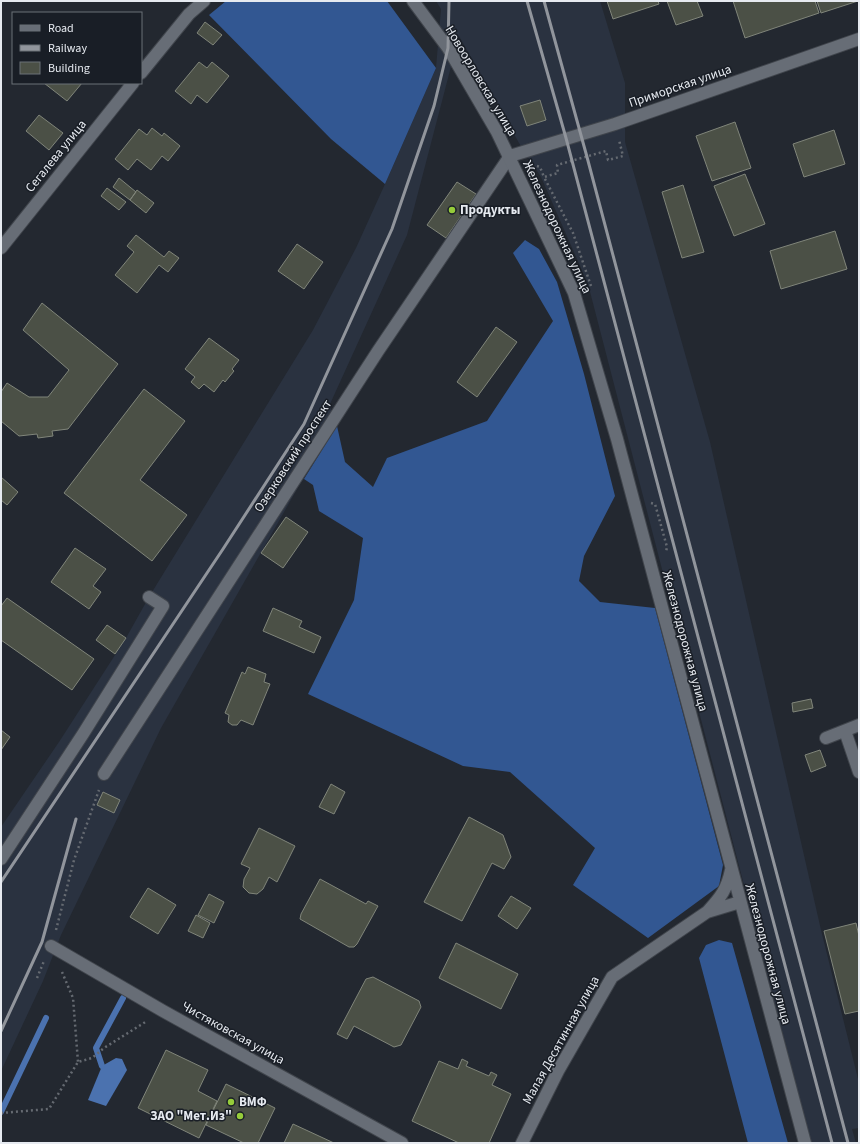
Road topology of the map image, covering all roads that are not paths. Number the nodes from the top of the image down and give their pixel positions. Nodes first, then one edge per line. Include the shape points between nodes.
1 (204, 1) edge
2 (413, 1) edge
3 (859, 39) edge
4 (142, 72) edge
5 (132, 84) edge
6 (510, 156) junction
7 (1, 248) edge
8 (149, 597) dead end
9 (859, 725) edge
10 (845, 731) junction
11 (826, 738) dead end
12 (859, 772) edge
13 (104, 774) road end
14 (1, 859) edge
15 (731, 869) junction
16 (740, 902) junction
17 (707, 912) junction
18 (51, 946) road end
19 (402, 1143) edge
20 (522, 1143) edge
21 (805, 1143) edge

1 - 4 street via 188,14
2 - 6 street, Новоорловская улица via 448,48
3 - 6 street, Приморская улица via 615,124
5 - 7 street, Сегалева улица
6 - 13 street, Озерковский проспект via 378,351
6 - 15 street, Железнодорожная улица via 574,293 617,439
8 - 14 street via 163,606 84,734
9 - 10 street
10 - 11 street
10 - 12 street
15 - 16 street, Железнодорожная улица
15 - 17 street via 728,885
16 - 17 street, Малая Десятинная улица
16 - 21 street, Железнодорожная улица
17 - 20 street, Малая Десятинная улица via 612,977 558,1071
18 - 19 street, Чистяковская улица

